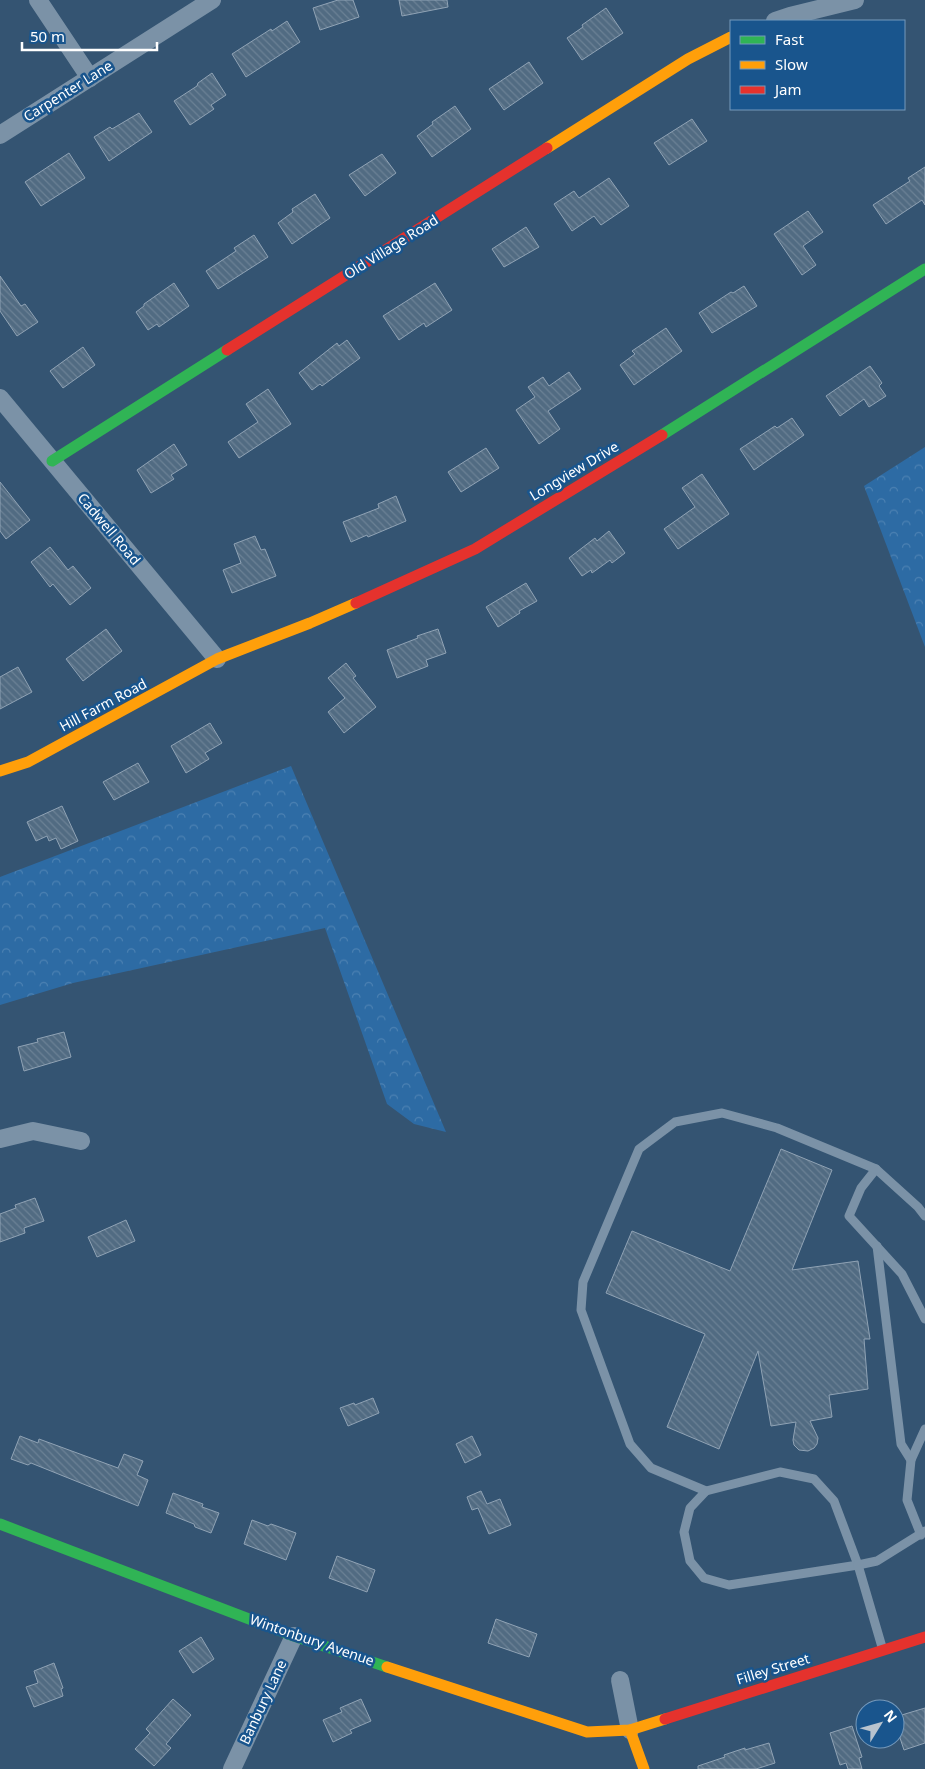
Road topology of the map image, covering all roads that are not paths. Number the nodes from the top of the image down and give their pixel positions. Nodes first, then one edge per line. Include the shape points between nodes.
1 (38, 0) edge
2 (212, 0) edge
3 (855, 0) edge
4 (778, 20) edge
5 (730, 38) edge
6 (90, 78) junction
7 (0, 134) edge
8 (925, 269) edge
9 (0, 398) edge
10 (52, 461) junction
11 (217, 659) junction
12 (0, 771) edge
13 (0, 1139) edge
14 (81, 1141) dead end
15 (876, 1170) junction
16 (925, 1216) edge
17 (876, 1246) junction
18 (925, 1319) edge
19 (925, 1429) edge
20 (911, 1460) junction
21 (706, 1491) junction
22 (0, 1524) edge
23 (923, 1533) edge
24 (858, 1565) junction
25 (294, 1636) junction
26 (925, 1637) edge
27 (883, 1650) junction
28 (620, 1680) dead end
29 (630, 1730) junction
30 (232, 1769) edge
31 (644, 1769) edge

1 - 6 street
2 - 6 street, Carpenter Lane
3 - 4 street
5 - 10 street, Old Village Road via 688,59
6 - 7 street, Carpenter Lane
8 - 11 street, Longview Drive via 475,549 310,623
9 - 10 street, Cadwell Road
10 - 11 street, Cadwell Road
11 - 12 street, Hill Farm Road via 28,762
13 - 14 street via 33,1131
15 - 16 lane
15 - 17 lane via 861,1188 849,1216
15 - 21 lane via 777,1128 722,1114 675,1122 639,1149 583,1282 581,1310 630,1444 651,1468
17 - 18 lane via 902,1274
17 - 20 lane via 901,1444
19 - 20 lane
20 - 23 lane via 907,1500
21 - 24 lane via 780,1472 814,1479 834,1501
21 - 24 lane via 690,1508 684,1532 690,1561 704,1578 729,1585
22 - 25 street, Wintonbury Avenue
23 - 24 lane via 877,1561
24 - 27 lane
25 - 29 street, Wintonbury Avenue via 587,1732
25 - 30 street, Banbury Lane
26 - 27 street, Filley Street
27 - 29 street, Filley Street
28 - 29 street
29 - 31 street

